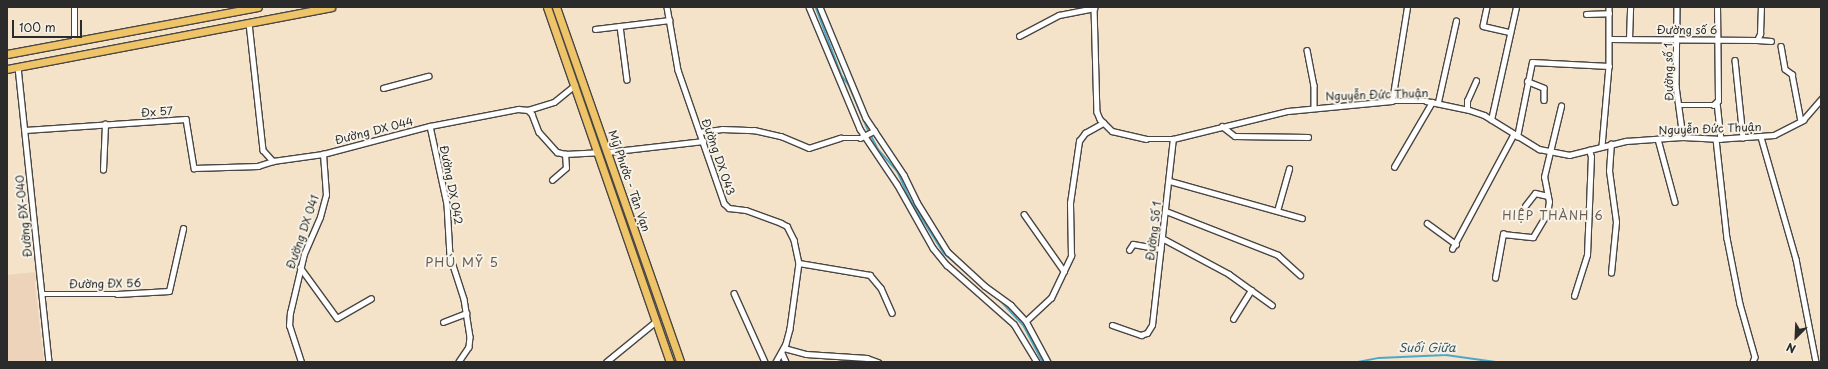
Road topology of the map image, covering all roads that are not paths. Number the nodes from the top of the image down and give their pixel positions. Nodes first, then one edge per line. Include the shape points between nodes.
1 (74, 7) edge
2 (258, 7) edge
3 (330, 7) edge
4 (547, 7) edge
5 (556, 7) edge
6 (667, 7) edge
7 (809, 7) edge
8 (820, 7) edge
9 (1094, 7) edge
10 (1407, 7) edge
11 (1487, 7) edge
12 (1516, 7) edge
13 (1609, 7) edge
14 (1630, 7) edge
15 (1677, 7) edge
16 (1717, 7) edge
17 (1761, 7) edge
18 (248, 8) edge
19 (1609, 13) junction
20 (1586, 14) dead end
21 (669, 20) junction
22 (1456, 21) dead end
23 (249, 23) junction
24 (620, 26) junction
25 (595, 29) dead end
26 (1510, 32) junction
27 (1019, 36) dead end
28 (1610, 39) junction
29 (1629, 39) junction
30 (1677, 39) junction
31 (1716, 39) junction
32 (1757, 40) junction
33 (74, 41) junction
34 (1771, 41) dead end
35 (1781, 46) dead end
36 (1307, 50) dead end
37 (7, 54) edge
38 (77, 55) junction
39 (1735, 60) dead end
40 (1609, 66) junction
41 (18, 67) junction
42 (7, 69) edge
43 (428, 76) dead end
44 (627, 80) dead end
45 (1476, 81) dead end
46 (1527, 81) junction
47 (576, 85) junction
48 (383, 88) dead end
49 (1821, 99) edge
50 (1544, 100) dead end
51 (1392, 101) junction
52 (1432, 102) junction
53 (1438, 102) junction
54 (1717, 102) junction
55 (1679, 105) junction
56 (1560, 106) dead end
57 (1314, 108) junction
58 (1467, 109) junction
59 (528, 110) junction
60 (1491, 120) junction
61 (1801, 121) junction
62 (1103, 123) junction
63 (105, 124) junction
64 (430, 126) junction
65 (1222, 126) junction
66 (25, 130) junction
67 (874, 131) junction
68 (699, 132) junction
69 (865, 136) junction
70 (1515, 136) junction
71 (1308, 137) dead end
72 (1683, 137) junction
73 (1761, 137) junction
74 (1743, 138) junction
75 (1173, 139) junction
76 (1658, 139) junction
77 (1718, 139) junction
78 (702, 141) junction
79 (1611, 144) junction
80 (1602, 146) junction
81 (1589, 150) junction
82 (598, 152) junction
83 (607, 152) junction
84 (1551, 153) junction
85 (323, 154) junction
86 (565, 154) junction
87 (273, 162) junction
88 (1394, 167) dead end
89 (1289, 168) dead end
90 (103, 170) dead end
91 (552, 180) dead end
92 (1170, 182) junction
93 (1548, 196) junction
94 (1675, 202) dead end
95 (1525, 206) dead end
96 (1166, 211) junction
97 (1277, 211) junction
98 (1024, 214) dead end
99 (1302, 218) dead end
100 (1426, 223) dead end
101 (182, 229) dead end
102 (1162, 238) junction
103 (1456, 244) junction
104 (1161, 249) junction
105 (1452, 249) dead end
106 (1129, 250) dead end
107 (799, 264) junction
108 (300, 267) junction
109 (1064, 271) junction
110 (1611, 273) dead end
111 (1300, 275) dead end
112 (1495, 278) dead end
113 (1251, 290) junction
114 (734, 292) dead end
115 (42, 294) junction
116 (1574, 296) dead end
117 (371, 298) dead end
118 (1272, 305) dead end
119 (466, 313) junction
120 (892, 313) dead end
121 (1233, 319) dead end
122 (1026, 321) junction
123 (443, 322) dead end
124 (655, 322) junction
125 (1112, 325) dead end
126 (783, 350) junction
127 (609, 361) edge
128 (49, 362) edge
129 (301, 362) edge
130 (459, 362) edge
131 (670, 362) edge
132 (680, 362) edge
133 (765, 362) edge
134 (776, 362) edge
135 (786, 362) edge
136 (878, 362) edge
137 (1036, 362) edge
138 (1048, 362) edge
139 (1753, 362) edge
140 (1816, 362) edge

1 - 33 street
2 - 18 main road
3 - 23 main road
4 - 47 main road, Mỹ Phước - Tân Vạn
5 - 83 main road, Mỹ Phước - Tân Vạn
6 - 21 street, Đường DX 043
7 - 69 street
8 - 67 street
9 - 27 street via 1059,15
9 - 62 street via 1097,112
10 - 51 street
11 - 26 street via 1483,26
12 - 26 street
13 - 19 street
14 - 29 street
15 - 30 street, Đường số 1
16 - 31 street
17 - 32 street via 1760,34
18 - 23 main road
18 - 33 main road
19 - 20 street
19 - 28 street
21 - 24 street
21 - 68 street, Đường DX 043 via 678,70
22 - 53 street
23 - 38 main road
23 - 87 street via 264,150
24 - 25 street
24 - 44 street
26 - 60 street
28 - 29 street, Đường số 6
28 - 40 street
29 - 30 street, Đường số 6
30 - 31 street, Đường số 6
30 - 55 street, Đường số 1 via 1676,86
31 - 32 street, Đường số 6
31 - 54 street via 1719,94
32 - 34 street, Đường số 6
33 - 37 main road
33 - 38 main road
35 - 61 street via 1785,69 1792,74
36 - 57 street via 1313,78
38 - 41 main road
39 - 74 street
40 - 46 street via 1532,62
40 - 80 street
41 - 42 main road
41 - 66 street, Đường ĐX-040
43 - 48 street
45 - 58 street via 1467,101
46 - 50 street via 1544,88
46 - 70 street
47 - 59 street, Đường DX 044 via 554,102
47 - 82 main road, Mỹ Phước - Tân Vạn
49 - 61 street, Nguyễn Đức Thuận
51 - 52 street, Nguyễn Đức Thuận
51 - 57 street, Nguyễn Đức Thuận
52 - 53 street, Nguyễn Đức Thuận
52 - 88 street
53 - 58 street, Nguyễn Đức Thuận
54 - 55 street
54 - 77 street
55 - 72 street, Đường số 1
56 - 84 street
57 - 65 street, Nguyễn Đức Thuận via 1288,111
58 - 60 street, Nguyễn Đức Thuận
59 - 64 street, Đường DX 044 via 518,109
59 - 86 street via 546,141 558,152
60 - 70 street, Nguyễn Đức Thuận
61 - 73 street, Nguyễn Đức Thuận via 1774,135
62 - 75 street, Nguyễn Đức Thuận via 1112,131 1128,136
62 - 109 street via 1085,133 1079,141 1070,203 1072,251
63 - 66 street, Đx 57
63 - 87 street, Đx 57 via 186,119 193,166 197,169 258,166
63 - 90 street
64 - 85 street, Đường DX 044
64 - 119 street, Đường DX 042 via 447,204 450,256
65 - 71 street via 1235,136
65 - 75 street, Nguyễn Đức Thuận
66 - 115 street, Đường ĐX-040
67 - 69 street
67 - 122 street via 904,175 916,202 948,252 985,286 1011,305
68 - 69 street via 722,129 754,130 781,136 809,148 840,138
68 - 78 street, Đường DX 043
69 - 137 street via 897,184 940,258 977,293 1006,315 1025,339
70 - 84 street, Nguyễn Đức Thuận
70 - 103 street
72 - 76 street, Nguyễn Đức Thuận
72 - 77 street, Nguyễn Đức Thuận
73 - 74 street, Nguyễn Đức Thuận
73 - 140 street via 1796,259
74 - 77 street, Nguyễn Đức Thuận
75 - 92 street, Đường Số 1
76 - 79 street, Nguyễn Đức Thuận
76 - 94 street
77 - 139 street via 1727,238 1740,304 1755,357
78 - 83 street
78 - 107 street, Đường DX 043 via 724,203 787,226 794,240
79 - 80 street, Nguyễn Đức Thuận
79 - 110 street via 1609,171 1616,222
80 - 81 street, Nguyễn Đức Thuận
81 - 84 street, Nguyễn Đức Thuận via 1569,154
81 - 116 street via 1591,157 1587,255
82 - 86 street
82 - 124 main road, Mỹ Phước - Tân Vạn
83 - 132 main road, Mỹ Phước - Tân Vạn
84 - 93 street via 1544,177
85 - 87 street, Đường DX 044
85 - 108 street, Đường DX 041 via 326,195
86 - 91 street via 566,168
89 - 97 street
92 - 96 street, Đường Số 1
92 - 97 street
93 - 95 street via 1535,193
93 - 112 street via 1546,214 1534,236 1502,234
96 - 102 street, Đường Số 1
96 - 111 street via 1278,255
97 - 99 street
98 - 109 street
100 - 103 street
101 - 115 street, Đường ĐX 56 via 169,291
102 - 104 street, Đường Số 1
102 - 113 street via 1229,274
103 - 105 street
104 - 106 street via 1133,244
104 - 125 street, Đường Số 1 via 1152,325 1147,333 1141,335
107 - 120 street via 870,275 881,288
107 - 126 street, Đường DX 043 via 790,329
108 - 117 street via 337,318
108 - 129 street, Đường DX 041 via 289,326
109 - 122 street via 1051,298
113 - 118 street
113 - 121 street
114 - 133 street
115 - 128 street, Đường ĐX-040
119 - 123 street
119 - 130 street, Đường DX 042 via 469,348
122 - 138 street
124 - 127 street
124 - 131 main road, Mỹ Phước - Tân Vạn
126 - 134 street, Đường DX 043
126 - 135 street
126 - 136 street via 867,358

